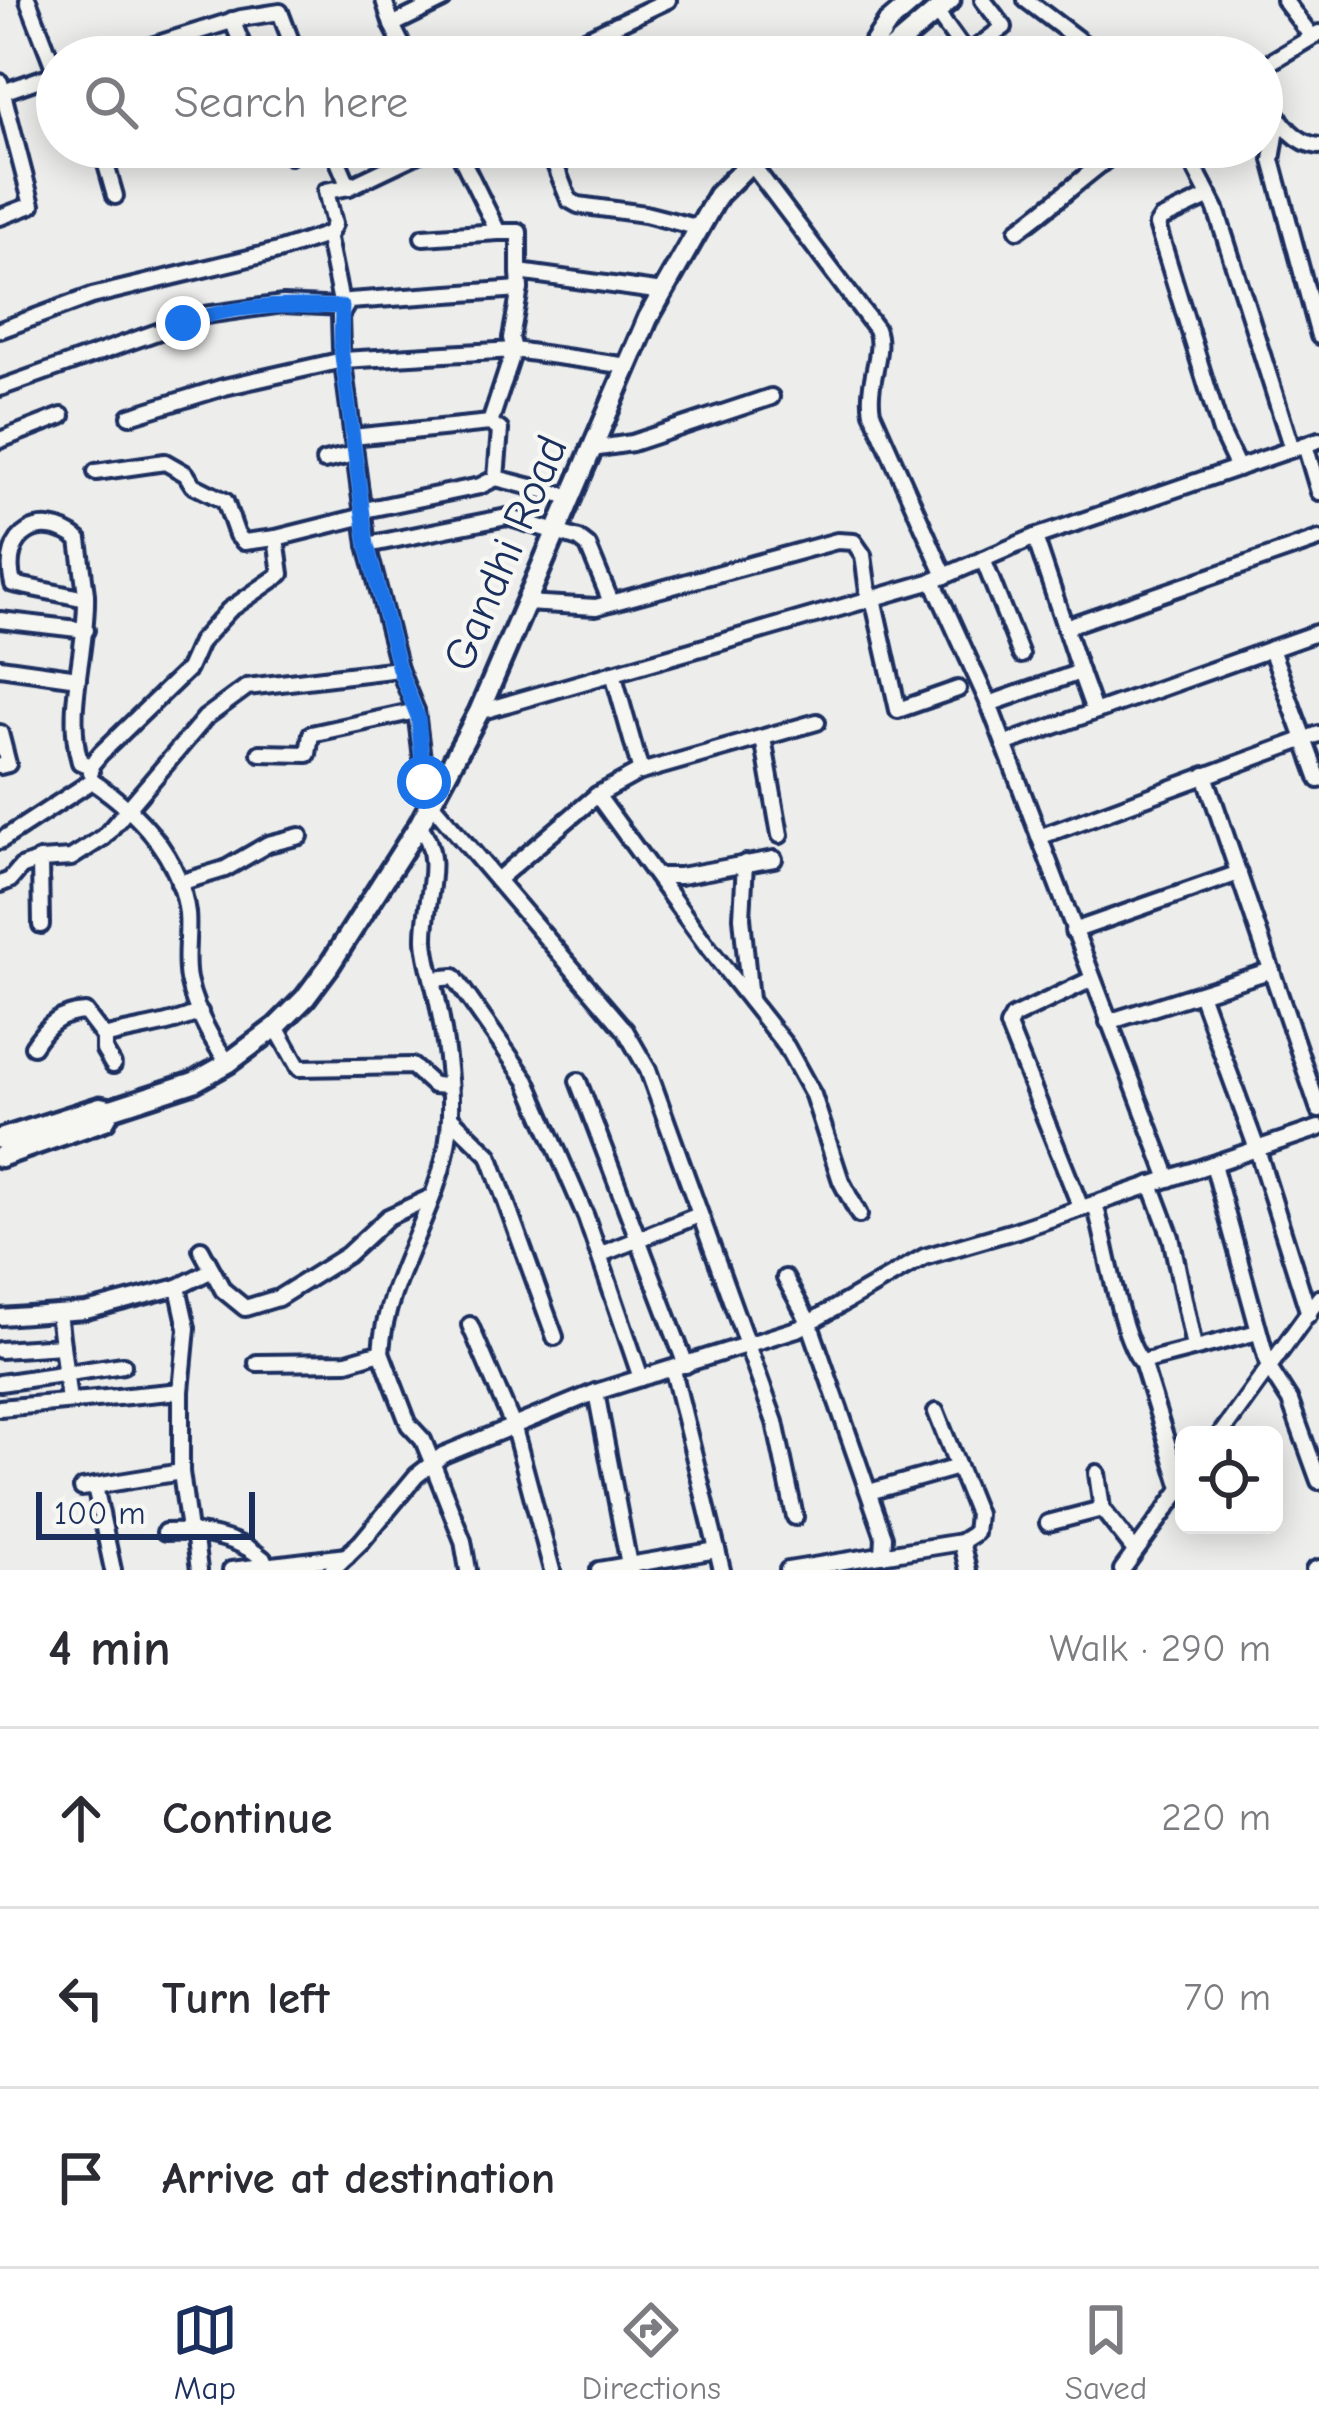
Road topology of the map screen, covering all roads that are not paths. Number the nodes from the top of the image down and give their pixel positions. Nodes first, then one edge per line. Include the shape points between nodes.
1 (28, 0) edge
2 (384, 0) edge
3 (443, 0) edge
4 (668, 0) edge
5 (983, 0) edge
6 (1026, 0) edge
7 (1284, 0) edge
8 (913, 1) edge
9 (278, 6) edge
10 (943, 6) edge
11 (232, 20) junction
12 (392, 25) junction
13 (1315, 35) edge
14 (42, 36) edge
15 (182, 36) edge
16 (239, 36) edge
17 (289, 36) edge
18 (398, 36) edge
19 (592, 36) edge
20 (885, 36) edge
21 (904, 36) edge
22 (958, 36) edge
23 (992, 36) edge
24 (1073, 36) edge
25 (1283, 54) edge
26 (36, 79) edge
27 (1, 89) edge
28 (1283, 123) edge
29 (1319, 146) edge
30 (107, 168) edge
31 (341, 168) edge
32 (389, 168) edge
33 (466, 168) edge
34 (556, 168) edge
35 (744, 168) edge
36 (755, 168) edge
37 (1092, 168) edge
38 (1195, 168) edge
39 (1274, 168) edge
40 (349, 187) junction
41 (115, 196) dead end
42 (1210, 196) junction
43 (0, 217) edge
44 (700, 228) junction
45 (1018, 230) dead end
46 (498, 232) junction
47 (328, 234) junction
48 (423, 237) dead end
49 (519, 272) junction
50 (520, 290) junction
51 (663, 292) junction
52 (342, 307) junction
53 (0, 330) edge
54 (1319, 336) edge
55 (514, 350) junction
56 (343, 360) junction
57 (628, 366) junction
58 (0, 388) edge
59 (771, 397) dead end
60 (62, 416) dead end
61 (130, 416) dead end
62 (490, 423) junction
63 (352, 437) junction
64 (0, 440) edge
65 (1305, 445) edge
66 (592, 449) junction
67 (355, 454) junction
68 (324, 461) dead end
69 (1238, 468) junction
70 (95, 472) dead end
71 (496, 478) junction
72 (1319, 492) edge
73 (572, 497) junction
74 (364, 513) junction
75 (556, 532) junction
76 (1035, 537) junction
77 (276, 538) junction
78 (1319, 539) edge
79 (367, 545) junction
80 (983, 559) junction
81 (939, 579) junction
82 (86, 599) junction
83 (871, 599) junction
84 (611, 602) junction
85 (526, 603) junction
86 (0, 620) edge
87 (1065, 627) junction
88 (86, 630) junction
89 (1319, 632) edge
90 (1271, 649) junction
91 (1021, 655) dead end
92 (0, 667) edge
93 (399, 669) junction
94 (1080, 672) junction
95 (613, 673) junction
96 (78, 678) junction
97 (958, 689) dead end
98 (989, 704) junction
99 (416, 710) junction
100 (1094, 711) junction
101 (479, 712) junction
102 (817, 722) dead end
103 (0, 734) edge
104 (1312, 736) edge
105 (763, 738) junction
106 (1004, 744) junction
107 (260, 753) dead end
108 (0, 766) edge
109 (640, 772) junction
110 (91, 773) junction
111 (1205, 775) junction
112 (1319, 780) edge
113 (598, 795) junction
114 (433, 800) junction
115 (126, 810) junction
116 (418, 825) junction
117 (780, 835) dead end
118 (300, 836) dead end
119 (1039, 837) junction
120 (0, 841) edge
121 (40, 860) junction
122 (774, 860) dead end
123 (745, 862) junction
124 (1239, 873) junction
125 (658, 876) junction
126 (497, 880) junction
127 (179, 883) junction
128 (0, 884) edge
129 (41, 925) dead end
130 (1073, 931) junction
131 (1272, 970) junction
132 (1092, 979) junction
133 (433, 980) junction
134 (1200, 992) junction
135 (750, 1000) junction
136 (200, 1012) junction
137 (1108, 1022) junction
138 (276, 1027) junction
139 (104, 1037) junction
140 (33, 1046) dead end
141 (228, 1063) junction
142 (113, 1065) dead end
143 (578, 1082) dead end
144 (447, 1086) junction
145 (111, 1109) junction
146 (1319, 1110) edge
147 (450, 1117) junction
148 (1319, 1128) edge
149 (0, 1139) edge
150 (1257, 1149) junction
151 (0, 1157) edge
152 (1213, 1164) junction
153 (1169, 1179) junction
154 (1151, 1184) junction
155 (429, 1198) junction
156 (1088, 1206) junction
157 (859, 1215) dead end
158 (699, 1216) junction
159 (638, 1237) junction
160 (201, 1250) dead end
161 (599, 1255) junction
162 (212, 1270) junction
163 (785, 1278) dead end
164 (178, 1287) junction
165 (1319, 1298) edge
166 (58, 1313) junction
167 (1309, 1314) junction
168 (0, 1318) edge
169 (808, 1322) junction
170 (470, 1325) dead end
171 (1258, 1331) junction
172 (555, 1337) dead end
173 (744, 1344) junction
174 (62, 1346) junction
175 (1194, 1347) junction
176 (0, 1350) edge
177 (381, 1352) junction
178 (1142, 1362) junction
179 (257, 1363) dead end
180 (123, 1365) dead end
181 (680, 1368) junction
182 (1269, 1368) junction
183 (65, 1373) junction
184 (641, 1378) junction
185 (0, 1383) edge
186 (181, 1390) junction
187 (596, 1393) junction
188 (69, 1402) junction
189 (0, 1408) edge
190 (936, 1412) dead end
191 (1227, 1426) edge
192 (514, 1428) junction
193 (432, 1462) junction
194 (1175, 1462) edge
195 (958, 1467) junction
196 (181, 1472) junction
197 (1097, 1473) dead end
198 (1319, 1481) edge
199 (876, 1490) dead end
200 (1175, 1497) edge
201 (1102, 1509) junction
202 (796, 1517) dead end
203 (1048, 1523) dead end
204 (191, 1531) junction
205 (165, 1532) dead end
206 (961, 1542) junction
207 (717, 1550) junction
208 (1136, 1551) junction
209 (346, 1556) junction
210 (884, 1556) junction
211 (269, 1565) junction
212 (629, 1568) edge
213 (113, 1570) edge
214 (200, 1570) edge
215 (232, 1570) edge
216 (332, 1570) edge
217 (468, 1570) edge
218 (552, 1570) edge
219 (599, 1570) edge
220 (722, 1570) edge
221 (788, 1570) edge
222 (968, 1570) edge
223 (1122, 1570) edge

1 - 14 street
2 - 12 street
3 - 12 street
4 - 19 street
5 - 23 street via 1004,27
6 - 24 street
7 - 13 street
8 - 20 main road
9 - 11 street
9 - 17 street
10 - 21 main road
10 - 22 street
11 - 15 street
11 - 16 street
12 - 18 street
13 - 25 street
26 - 27 street
27 - 43 street via 32,205
28 - 29 street
30 - 41 street
31 - 40 street
32 - 40 street
33 - 46 street
34 - 44 street via 578,205
35 - 44 main road, Gandhi Road
36 - 81 street via 876,329 872,412
37 - 45 street
38 - 42 street
39 - 54 street
40 - 47 street via 326,191 334,224
42 - 65 street
42 - 69 street via 1157,225
44 - 51 main road, Gandhi Road
46 - 48 street
46 - 49 street via 519,232
47 - 52 street
47 - 53 street via 92,296
49 - 50 street
49 - 51 street
50 - 52 street
50 - 55 street
51 - 57 main road, Gandhi Road
52 - 56 street
52 - 58 street via 284,304 205,315
55 - 56 street
55 - 57 street
55 - 62 street
56 - 61 street
56 - 63 street
57 - 66 main road, Gandhi Road
59 - 66 street
60 - 64 street
62 - 63 street
62 - 71 street via 500,430
63 - 67 street
65 - 69 street
65 - 72 street
66 - 73 main road, Gandhi Road
67 - 68 street
67 - 74 street
69 - 76 street
70 - 77 street via 165,462 225,501 244,542
71 - 73 street
71 - 74 street
73 - 75 main road, Gandhi Road
74 - 77 street
74 - 79 street
75 - 79 street via 507,517
75 - 84 street via 588,546
75 - 85 main road, Gandhi Road
76 - 80 street
76 - 87 street
77 - 110 street via 281,574 229,610 188,669
78 - 87 street
79 - 93 street
80 - 81 street
80 - 91 street
81 - 83 street
81 - 98 street
82 - 82 street via 13,584 14,535 47,529 80,540
82 - 88 street
83 - 84 street via 862,555 854,542 837,541
83 - 95 street
83 - 97 street via 898,710
84 - 85 street
85 - 101 main road, Gandhi Road
86 - 88 street
87 - 94 street
88 - 96 street
89 - 90 street
90 - 100 street
90 - 104 street
92 - 96 street
93 - 99 street
93 - 115 street via 247,687 205,718
94 - 98 street
94 - 100 street
95 - 101 street
95 - 109 street
96 - 110 street via 76,741
98 - 106 street
99 - 107 street via 311,734 308,754
99 - 114 street
100 - 106 street
101 - 114 main road, Gandhi Road
102 - 105 street
103 - 108 street via 8,764
104 - 111 street
104 - 112 street
105 - 109 street
105 - 117 street
106 - 119 street
109 - 113 street
110 - 115 street
110 - 120 street
111 - 119 street
111 - 124 street
113 - 125 street
113 - 126 street
114 - 116 main road, Gandhi Road
114 - 126 street
115 - 121 street via 82,853
115 - 127 street via 168,855
116 - 133 street via 434,862 424,910
116 - 138 main road, Gandhi Road via 329,966
118 - 127 street
119 - 130 street
121 - 128 street
121 - 129 street
122 - 123 street
123 - 125 street
123 - 135 street
124 - 130 street
124 - 131 street
125 - 135 street
126 - 158 street via 625,1030 648,1070
127 - 136 street via 187,976
130 - 132 street
131 - 134 street
131 - 146 street
132 - 137 street
132 - 156 street via 1008,1026
133 - 144 street
133 - 161 street via 454,977 527,1081
134 - 137 street
134 - 150 street
135 - 157 street via 813,1096
136 - 139 street via 168,1027
136 - 141 street
137 - 153 street
138 - 141 main road, Gandhi Road
138 - 144 street via 299,1068 412,1066 433,1085
139 - 140 street via 85,1012 70,1012
139 - 142 street
141 - 145 main road, Gandhi Road
143 - 159 street
144 - 147 street
145 - 149 main road
145 - 151 main road, Gandhi Road via 105,1120
147 - 155 street
147 - 172 street via 488,1155
148 - 150 street
150 - 152 street
150 - 167 street
152 - 153 street
152 - 171 street
153 - 154 street
154 - 156 street
154 - 175 street
155 - 162 street via 388,1217 347,1255 263,1304 234,1302
155 - 177 street
156 - 169 street via 924,1257
156 - 178 street
158 - 159 street
158 - 173 street
159 - 161 street
159 - 181 street
160 - 162 street
161 - 184 street
162 - 164 street
163 - 169 street
164 - 166 street
164 - 186 street via 187,1328
165 - 167 street
166 - 168 street
166 - 174 street
167 - 182 street
169 - 173 street
169 - 210 street
170 - 192 street
171 - 175 street
171 - 182 street
173 - 181 street
173 - 202 street via 775,1422
174 - 176 street
174 - 183 street
175 - 178 street
177 - 179 street via 347,1362
177 - 193 street
178 - 194 street
180 - 183 street
181 - 184 street
181 - 207 street
182 - 191 street
182 - 198 street
183 - 185 street
183 - 188 street
184 - 187 street
186 - 188 street
186 - 196 street
187 - 192 street
187 - 212 street
188 - 189 street
190 - 195 street
192 - 193 street
192 - 218 street
193 - 209 street
193 - 217 street
195 - 199 street
195 - 206 street via 978,1526
196 - 204 street
196 - 213 street via 89,1487
197 - 201 street
200 - 208 street
201 - 203 street
201 - 208 street
204 - 205 street
204 - 211 street via 256,1550
204 - 214 street
206 - 210 street
206 - 222 street
207 - 212 street
207 - 220 street
208 - 223 street
209 - 211 street
209 - 216 street
210 - 221 street
211 - 215 street
212 - 219 street

